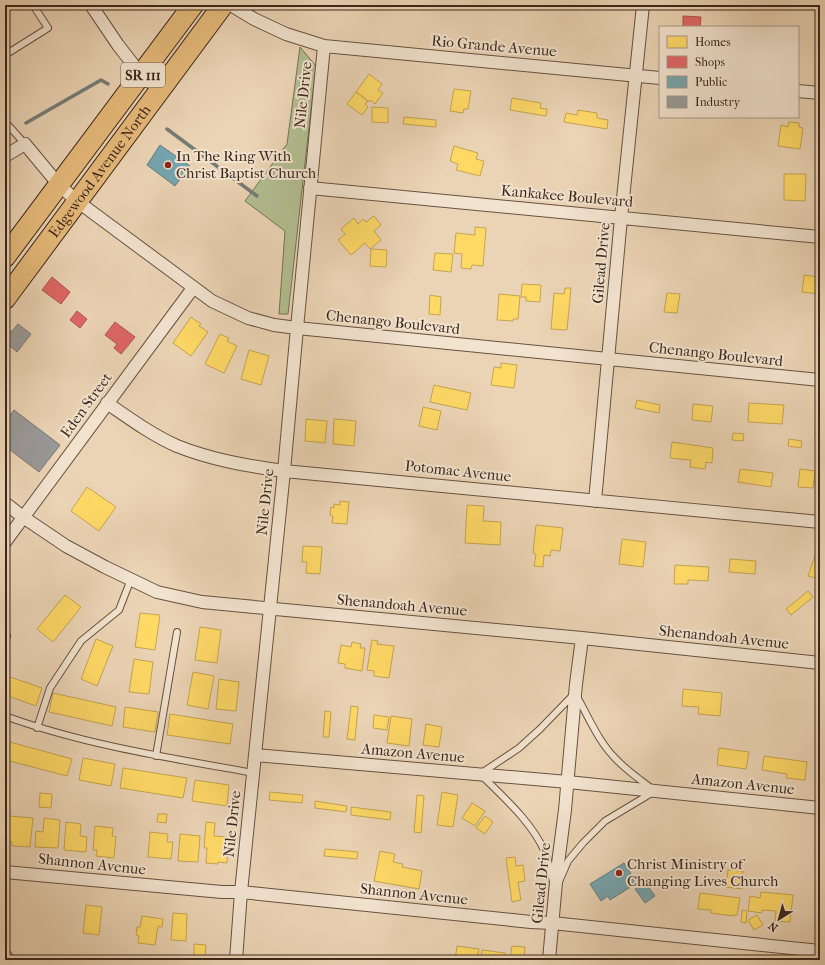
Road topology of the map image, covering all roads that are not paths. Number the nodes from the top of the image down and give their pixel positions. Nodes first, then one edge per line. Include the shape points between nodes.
1 (32, 5) edge
2 (92, 5) edge
3 (194, 5) edge
4 (223, 5) edge
5 (231, 5) edge
6 (643, 5) edge
7 (324, 46) junction
8 (5, 55) edge
9 (142, 76) junction
10 (637, 76) junction
11 (659, 78) edge
12 (161, 90) junction
13 (799, 91) edge
14 (820, 94) edge
15 (5, 124) edge
16 (25, 144) junction
17 (5, 156) edge
18 (59, 185) junction
19 (310, 188) junction
20 (77, 201) junction
21 (621, 218) junction
22 (820, 237) edge
23 (5, 257) edge
24 (193, 288) junction
25 (5, 298) edge
26 (297, 328) junction
27 (608, 359) junction
28 (820, 380) edge
29 (107, 403) junction
30 (284, 471) junction
31 (594, 501) junction
32 (5, 503) edge
33 (24, 517) junction
34 (820, 522) edge
35 (5, 542) edge
36 (131, 579) junction
37 (270, 609) junction
38 (176, 632) dead end
39 (582, 638) junction
40 (820, 663) edge
41 (575, 692) junction
42 (5, 716) edge
43 (37, 728) junction
44 (255, 755) junction
45 (156, 756) junction
46 (254, 772) junction
47 (480, 774) junction
48 (568, 782) junction
49 (654, 791) junction
50 (820, 808) edge
51 (5, 872) edge
52 (555, 891) junction
53 (241, 892) junction
54 (552, 923) junction
55 (820, 951) edge
56 (5, 955) edge
57 (8, 960) edge
58 (236, 960) edge
59 (549, 960) edge

1 - 8 lane via 48,28
2 - 9 street
3 - 9 main road, Edgewood Avenue North / SR 111
4 - 12 main road, Edgewood Avenue North / SR 111
5 - 7 street, Rio Grande Avenue via 286,34
6 - 10 street, Gilead Drive
7 - 10 street, Rio Grande Avenue
7 - 19 street, Nile Drive
9 - 12 street
9 - 18 main road, Edgewood Avenue North / SR 111
10 - 11 street, Rio Grande Avenue
10 - 21 street, Gilead Drive
12 - 20 main road, Edgewood Avenue North / SR 111
13 - 14 street
15 - 16 lane
16 - 17 street
16 - 18 street, Chenango Boulevard
18 - 20 street, Chenango Boulevard
18 - 23 main road, Edgewood Avenue North / SR 111
19 - 21 street, Kankakee Boulevard
19 - 26 street, Nile Drive
20 - 24 street, Chenango Boulevard
20 - 25 main road, Edgewood Avenue North / SR 111
21 - 22 street, Kankakee Boulevard
21 - 27 street, Gilead Drive
24 - 26 street, Chenango Boulevard via 230,311 248,318
24 - 29 street, Eden Street
26 - 27 street, Chenango Boulevard
26 - 30 street, Nile Drive
27 - 28 street, Chenango Boulevard
27 - 31 street, Gilead Drive
29 - 30 street, Potomac Avenue via 147,430 176,445 213,458
29 - 33 street, Eden Street
30 - 31 street, Potomac Avenue
30 - 37 street, Nile Drive
31 - 34 street, Potomac Avenue
32 - 33 street, Shenandoah Avenue
33 - 35 street, Eden Street
33 - 36 street, Shenandoah Avenue via 66,546
36 - 37 street, Shenandoah Avenue via 157,592 202,602
36 - 43 lane via 119,610 81,641 50,688
37 - 39 street, Shenandoah Avenue
37 - 44 street, Nile Drive
38 - 45 lane
39 - 40 street, Shenandoah Avenue
39 - 41 street
41 - 47 lane via 519,748
41 - 48 street
41 - 49 lane via 615,759
42 - 43 lane
43 - 45 lane
44 - 46 street, Nile Drive
44 - 47 street, Amazon Avenue
45 - 46 lane
46 - 53 street, Nile Drive
47 - 48 street, Amazon Avenue
47 - 52 lane via 516,809 533,832 545,853
48 - 49 street, Amazon Avenue
48 - 52 street, Gilead Drive
49 - 50 street, Amazon Avenue
49 - 52 lane via 605,821 583,843 568,861
51 - 53 street, Shannon Avenue
52 - 54 street, Gilead Drive
53 - 54 street, Shannon Avenue
53 - 58 street, Nile Drive
54 - 55 street, Shannon Avenue
54 - 59 street, Gilead Drive
56 - 57 street

